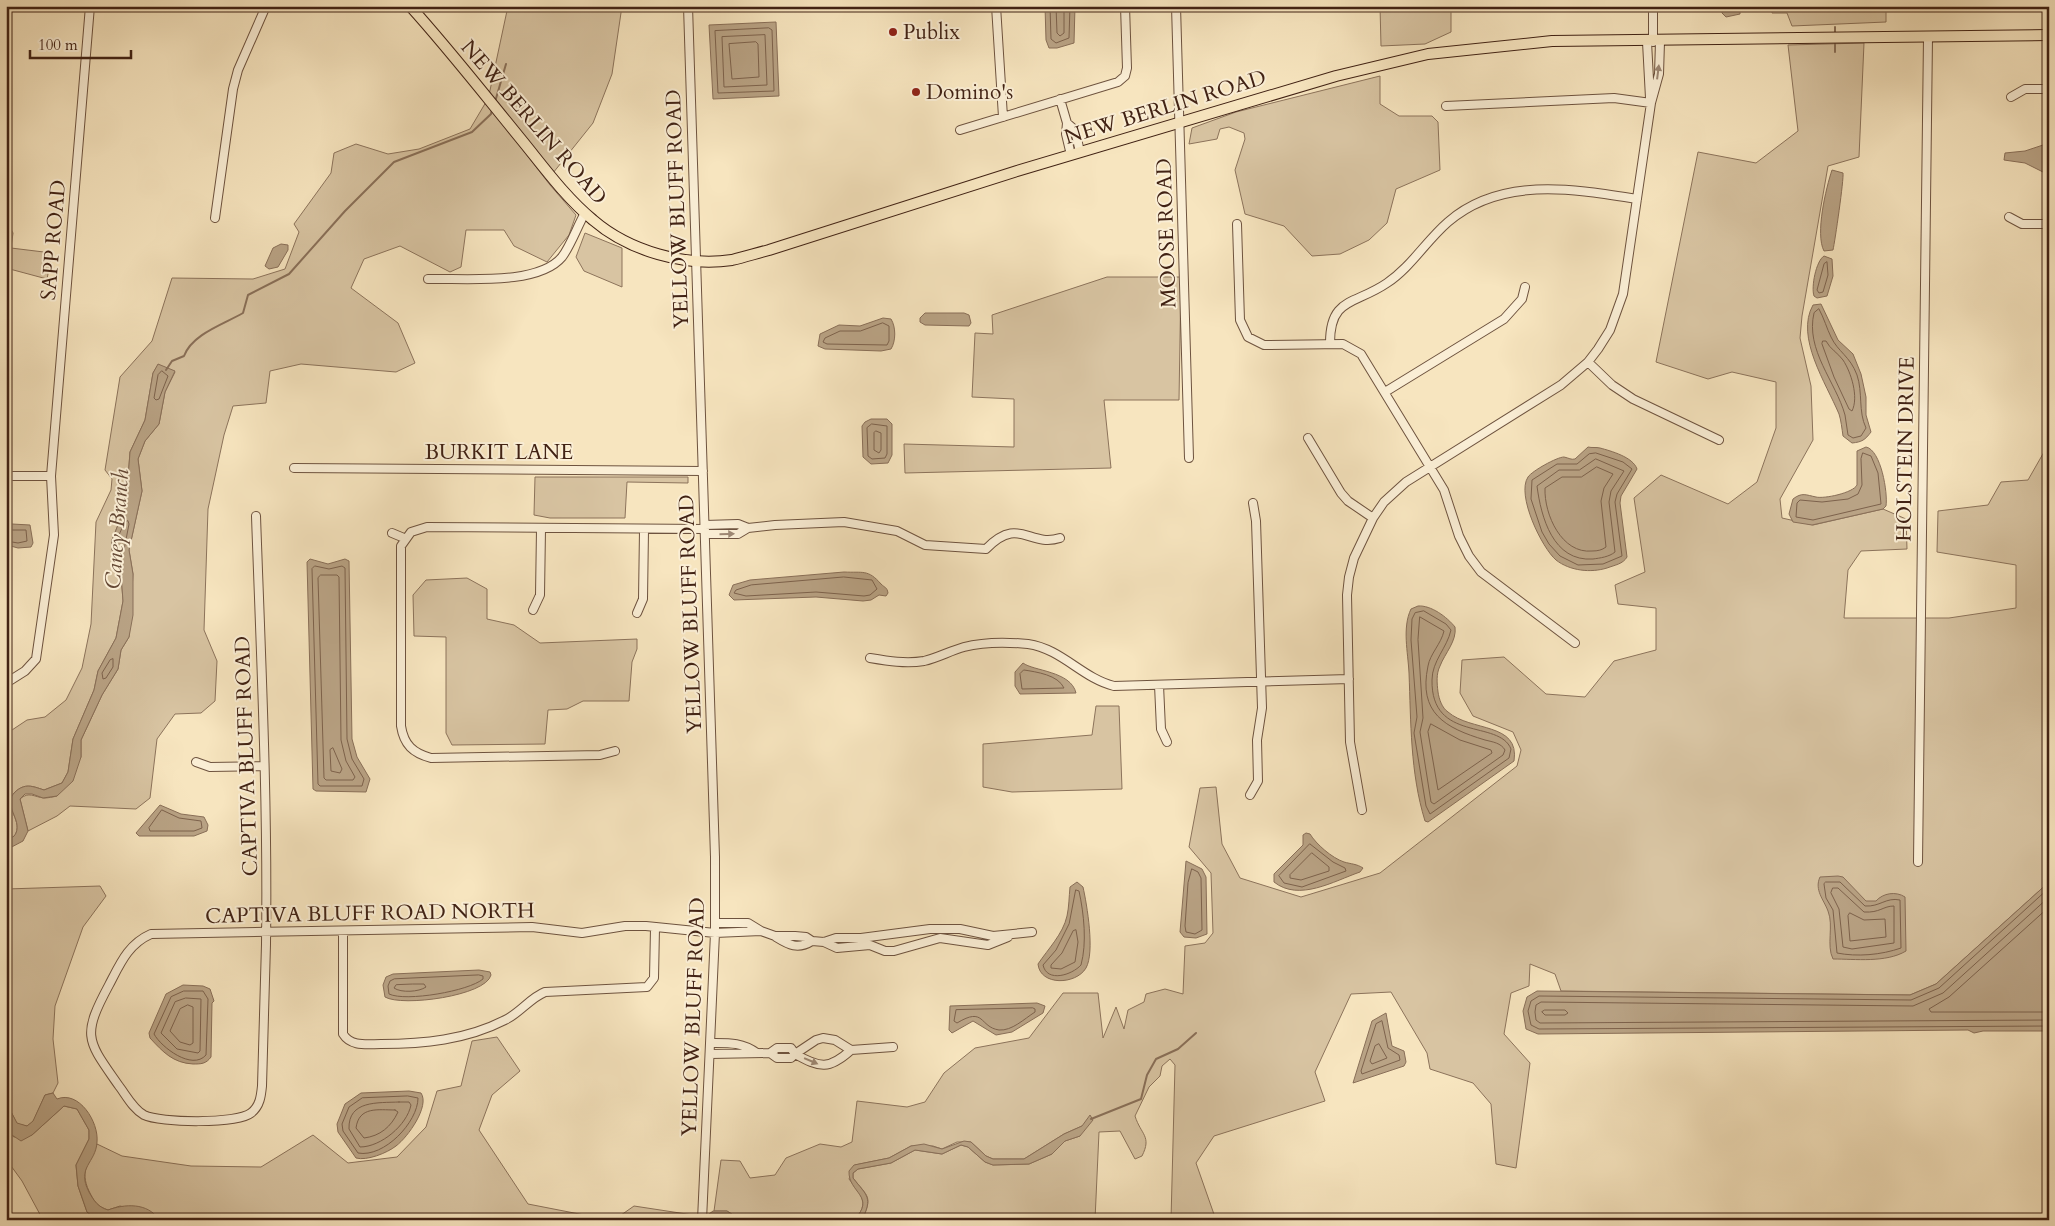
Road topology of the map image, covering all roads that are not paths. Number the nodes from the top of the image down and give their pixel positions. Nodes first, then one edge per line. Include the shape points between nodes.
1 (90, 6) edge
2 (266, 6) edge
3 (410, 6) edge
4 (688, 6) edge
5 (996, 6) edge
6 (1125, 6) edge
7 (1176, 6) edge
8 (1652, 6) edge
9 (2049, 35) edge
10 (1928, 37) junction
11 (1653, 42) junction
12 (2049, 89) edge
13 (2011, 97) dead end
14 (1060, 99) junction
15 (1651, 102) junction
16 (1446, 106) dead end
17 (1003, 117) junction
18 (1180, 122) junction
19 (960, 130) dead end
20 (1076, 153) junction
21 (1637, 199) junction
22 (584, 213) junction
23 (2009, 217) dead end
24 (215, 218) dead end
25 (1237, 224) dead end
26 (2049, 224) edge
27 (696, 260) junction
28 (428, 279) dead end
29 (1525, 287) dead end
30 (1330, 343) junction
31 (1588, 362) junction
32 (1385, 392) junction
33 (1308, 438) dead end
34 (1719, 440) dead end
35 (1189, 458) dead end
36 (1430, 465) junction
37 (294, 468) dead end
38 (703, 471) junction
39 (6, 476) edge
40 (51, 476) junction
41 (1253, 503) dead end
42 (256, 516) dead end
43 (1373, 518) junction
44 (541, 529) junction
45 (705, 529) junction
46 (644, 530) junction
47 (392, 533) dead end
48 (404, 538) junction
49 (1060, 538) dead end
50 (534, 610) dead end
51 (637, 613) dead end
52 (1575, 643) dead end
53 (870, 658) dead end
54 (1348, 679) junction
55 (1261, 681) junction
56 (6, 683) edge
57 (1159, 685) junction
58 (1167, 742) dead end
59 (615, 751) dead end
60 (196, 762) dead end
61 (264, 766) junction
62 (1250, 795) dead end
63 (1362, 810) dead end
64 (1918, 862) dead end
65 (715, 923) junction
66 (655, 928) junction
67 (266, 930) junction
68 (343, 931) junction
69 (761, 931) junction
70 (1032, 932) dead end
71 (715, 933) junction
72 (1010, 936) junction
73 (824, 942) junction
74 (710, 1043) junction
75 (737, 1043) junction
76 (893, 1047) dead end
77 (851, 1050) junction
78 (757, 1053) junction
79 (710, 1054) junction
80 (737, 1054) junction
81 (795, 1054) junction
82 (252, 1112) joint
83 (702, 1220) edge

1 - 40 street, SAPP ROAD
2 - 24 street via 233,89
3 - 22 main road, NEW BERLIN ROAD
4 - 27 street, YELLOW BLUFF ROAD
5 - 17 street
6 - 14 street via 1125,76 1118,82
7 - 18 street, MOOSE ROAD
8 - 11 street
9 - 10 main road, NEW BERLIN ROAD
10 - 11 main road, NEW BERLIN ROAD
10 - 64 street, HOLSTEIN DRIVE
11 - 15 street
15 -> 11 street via 1659,74
11 - 18 main road, NEW BERLIN ROAD via 1552,42 1428,54 1345,73
12 - 13 street via 2025,89
14 - 17 street
14 - 20 street via 1067,123 1066,134
15 - 16 street via 1614,98
15 - 21 street
17 - 19 street
18 - 20 main road, NEW BERLIN ROAD
18 - 35 street, MOOSE ROAD
20 - 27 main road, NEW BERLIN ROAD via 769,250 732,260
21 - 30 street via 1558,188 1523,190 1486,200 1450,220 1386,284 1340,308 1330,326
21 - 31 street via 1619,307 1610,330
22 - 27 main road, NEW BERLIN ROAD via 638,247 665,256
22 - 28 street via 562,257 537,273 520,277
23 - 26 street via 2022,224
25 - 30 street via 1240,320 1248,337 1264,345
27 - 38 street, YELLOW BLUFF ROAD
29 - 32 street via 1522,298 1504,319
30 - 32 street via 1343,344 1361,354
31 - 34 street via 1633,399
31 - 36 street via 1561,385
32 - 36 street
33 - 43 street via 1340,493
36 - 43 street via 1384,502
36 - 52 street via 1444,490 1459,536 1481,572
37 - 38 street, BURKIT LANE
38 - 45 street, YELLOW BLUFF ROAD
39 - 40 street
40 - 56 street, SAPP ROAD via 54,535 36,659
41 - 55 street
42 - 61 street, CAPTIVA BLUFF ROAD
43 - 54 street via 1354,558 1349,577
44 - 46 street
44 - 48 street via 427,527 418,528
44 - 50 street via 540,596
45 - 46 street
45 - 49 street via 738,524 748,528 844,522 897,531 925,545 970,549 986,549 1006,533 1051,541
45 - 65 street, YELLOW BLUFF ROAD
46 - 51 street via 643,599
47 - 48 street
48 - 59 street via 400,553 401,726 411,749 431,758 600,755
53 - 57 street via 893,662 924,661 977,644 1030,644 1059,654 1107,684
54 - 55 street
54 - 63 street via 1350,742
55 - 57 street
55 - 62 street via 1258,781
57 - 58 street via 1161,729
60 - 61 street via 210,767
61 - 67 street, CAPTIVA BLUFF ROAD
65 - 69 street via 748,923
65 - 71 street, YELLOW BLUFF ROAD
66 - 68 street, CAPTIVA BLUFF ROAD NORTH via 624,926 582,933 532,927
66 - 68 street via 654,978 647,987 545,992 503,1021 485,1029 434,1042 356,1044 346,1040 343,1034
66 - 71 street, CAPTIVA BLUFF ROAD NORTH
67 - 68 street, CAPTIVA BLUFF ROAD NORTH
67 - 82 street, CAPTIVA BLUFF ROAD via 261,1099
67 - 82 street, CAPTIVA BLUFF ROAD NORTH via 157,934 140,938 127,952 94,1013 90,1039 94,1051 141,1114 162,1121 236,1119
69 - 71 street, CAPTIVA BLUFF ROAD NORTH
69 - 73 street via 775,936 806,937
70 - 72 street
71 - 74 street, YELLOW BLUFF ROAD
72 - 73 street via 930,929 836,938
72 - 73 street via 988,945 940,938 894,951 870,945 837,948
74 - 75 street
74 - 79 street, YELLOW BLUFF ROAD
75 - 78 street
75 - 80 street
76 - 77 street
81 -> 77 street via 825,1065 833,1064
77 - 81 street via 835,1040 823,1038
78 - 80 street
78 - 81 street via 791,1048
79 - 80 street
79 - 83 street, YELLOW BLUFF ROAD

